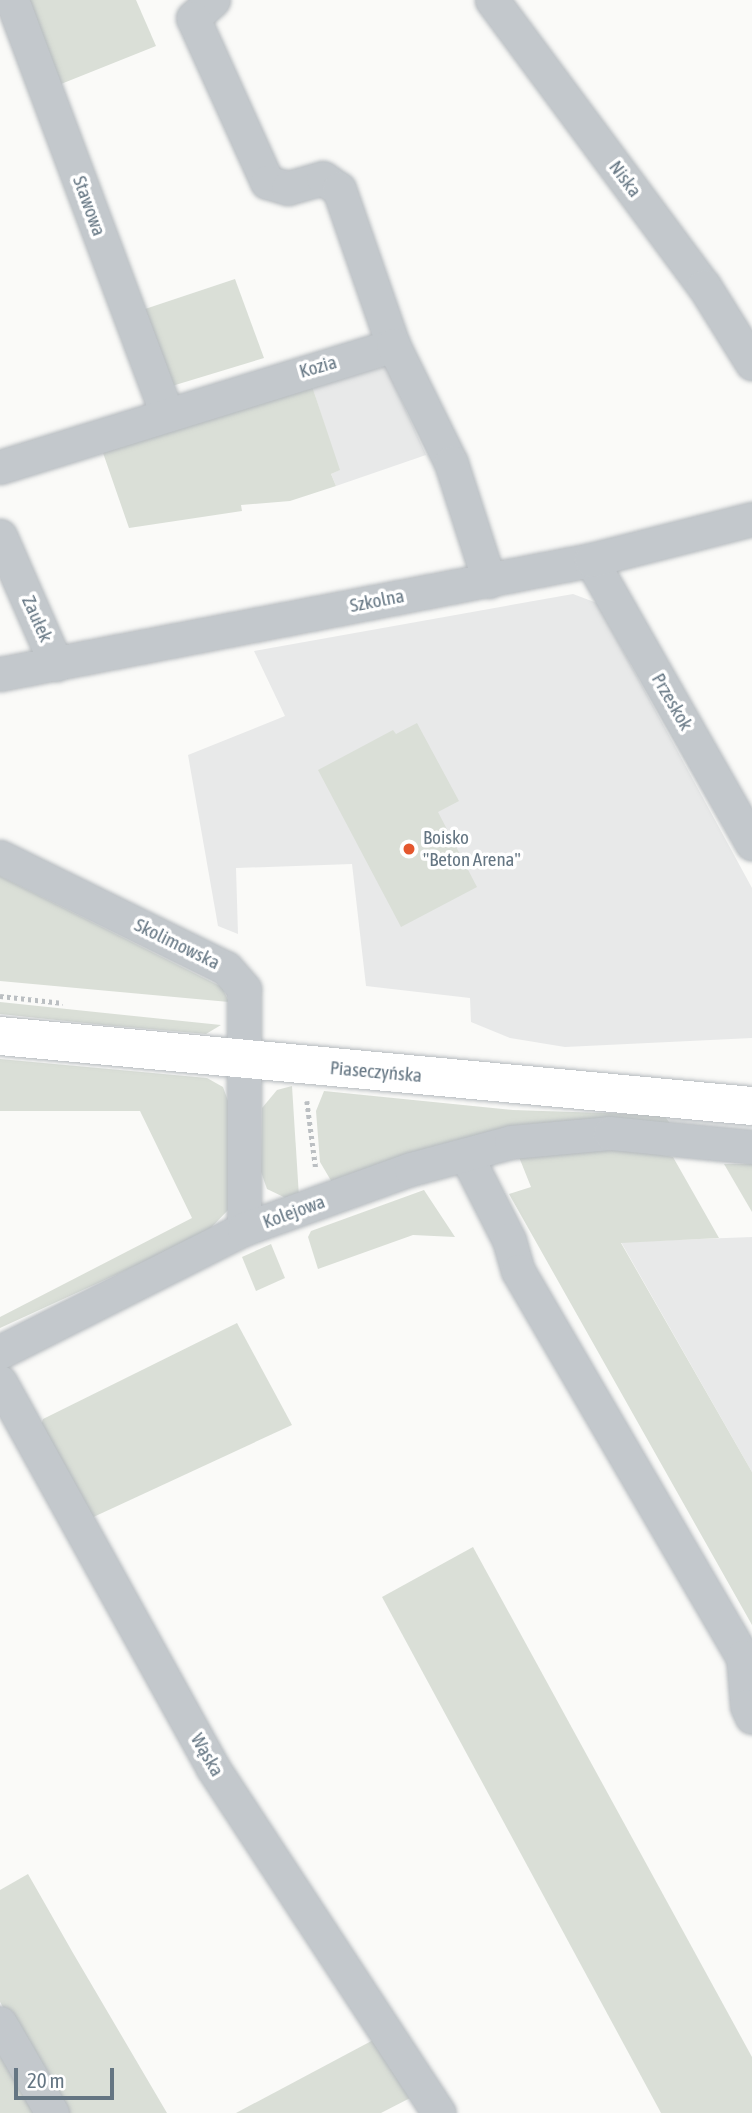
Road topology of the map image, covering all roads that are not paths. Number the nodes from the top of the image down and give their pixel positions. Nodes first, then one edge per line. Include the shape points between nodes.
1 (12, 0) edge
2 (213, 0) edge
3 (492, 0) edge
4 (393, 345) junction
5 (752, 363) edge
6 (166, 412) junction
7 (0, 467) edge
8 (752, 519) edge
9 (0, 536) edge
10 (592, 560) junction
11 (489, 581) junction
12 (56, 664) junction
13 (0, 674) edge
14 (752, 843) edge
15 (0, 857) edge
16 (0, 1037) edge
17 (246, 1061) junction
18 (752, 1106) edge
19 (752, 1147) edge
20 (466, 1154) junction
21 (244, 1229) junction
22 (0, 1352) edge
23 (0, 1382) edge
24 (752, 1717) edge
25 (0, 2022) edge
26 (52, 2113) edge
27 (439, 2113) edge

1 - 6 street, Stawowa
2 - 4 street via 193,18 267,182 288,188 323,178 339,189
3 - 5 street, Niska via 704,286
4 - 6 street, Kozia
4 - 11 street via 451,463
6 - 7 street, Kozia
8 - 10 street, Szkolna
9 - 12 street, Zaułek
10 - 11 street, Szkolna
10 - 14 street, Przeskok
11 - 12 street, Szkolna
12 - 13 street, Szkolna
15 - 17 street, Skolimowska via 226,968 244,989
16 - 17 main road, Piaseczyńska
17 - 18 main road, Piaseczyńska
17 - 21 street, Skolimowska
19 - 20 street, Kolejowa via 610,1133 511,1142
20 - 21 street, Kolejowa
20 - 24 street via 509,1240 518,1271 743,1657
21 - 22 street, Kolejowa
23 - 27 street, Wąska via 213,1768
25 - 26 street

